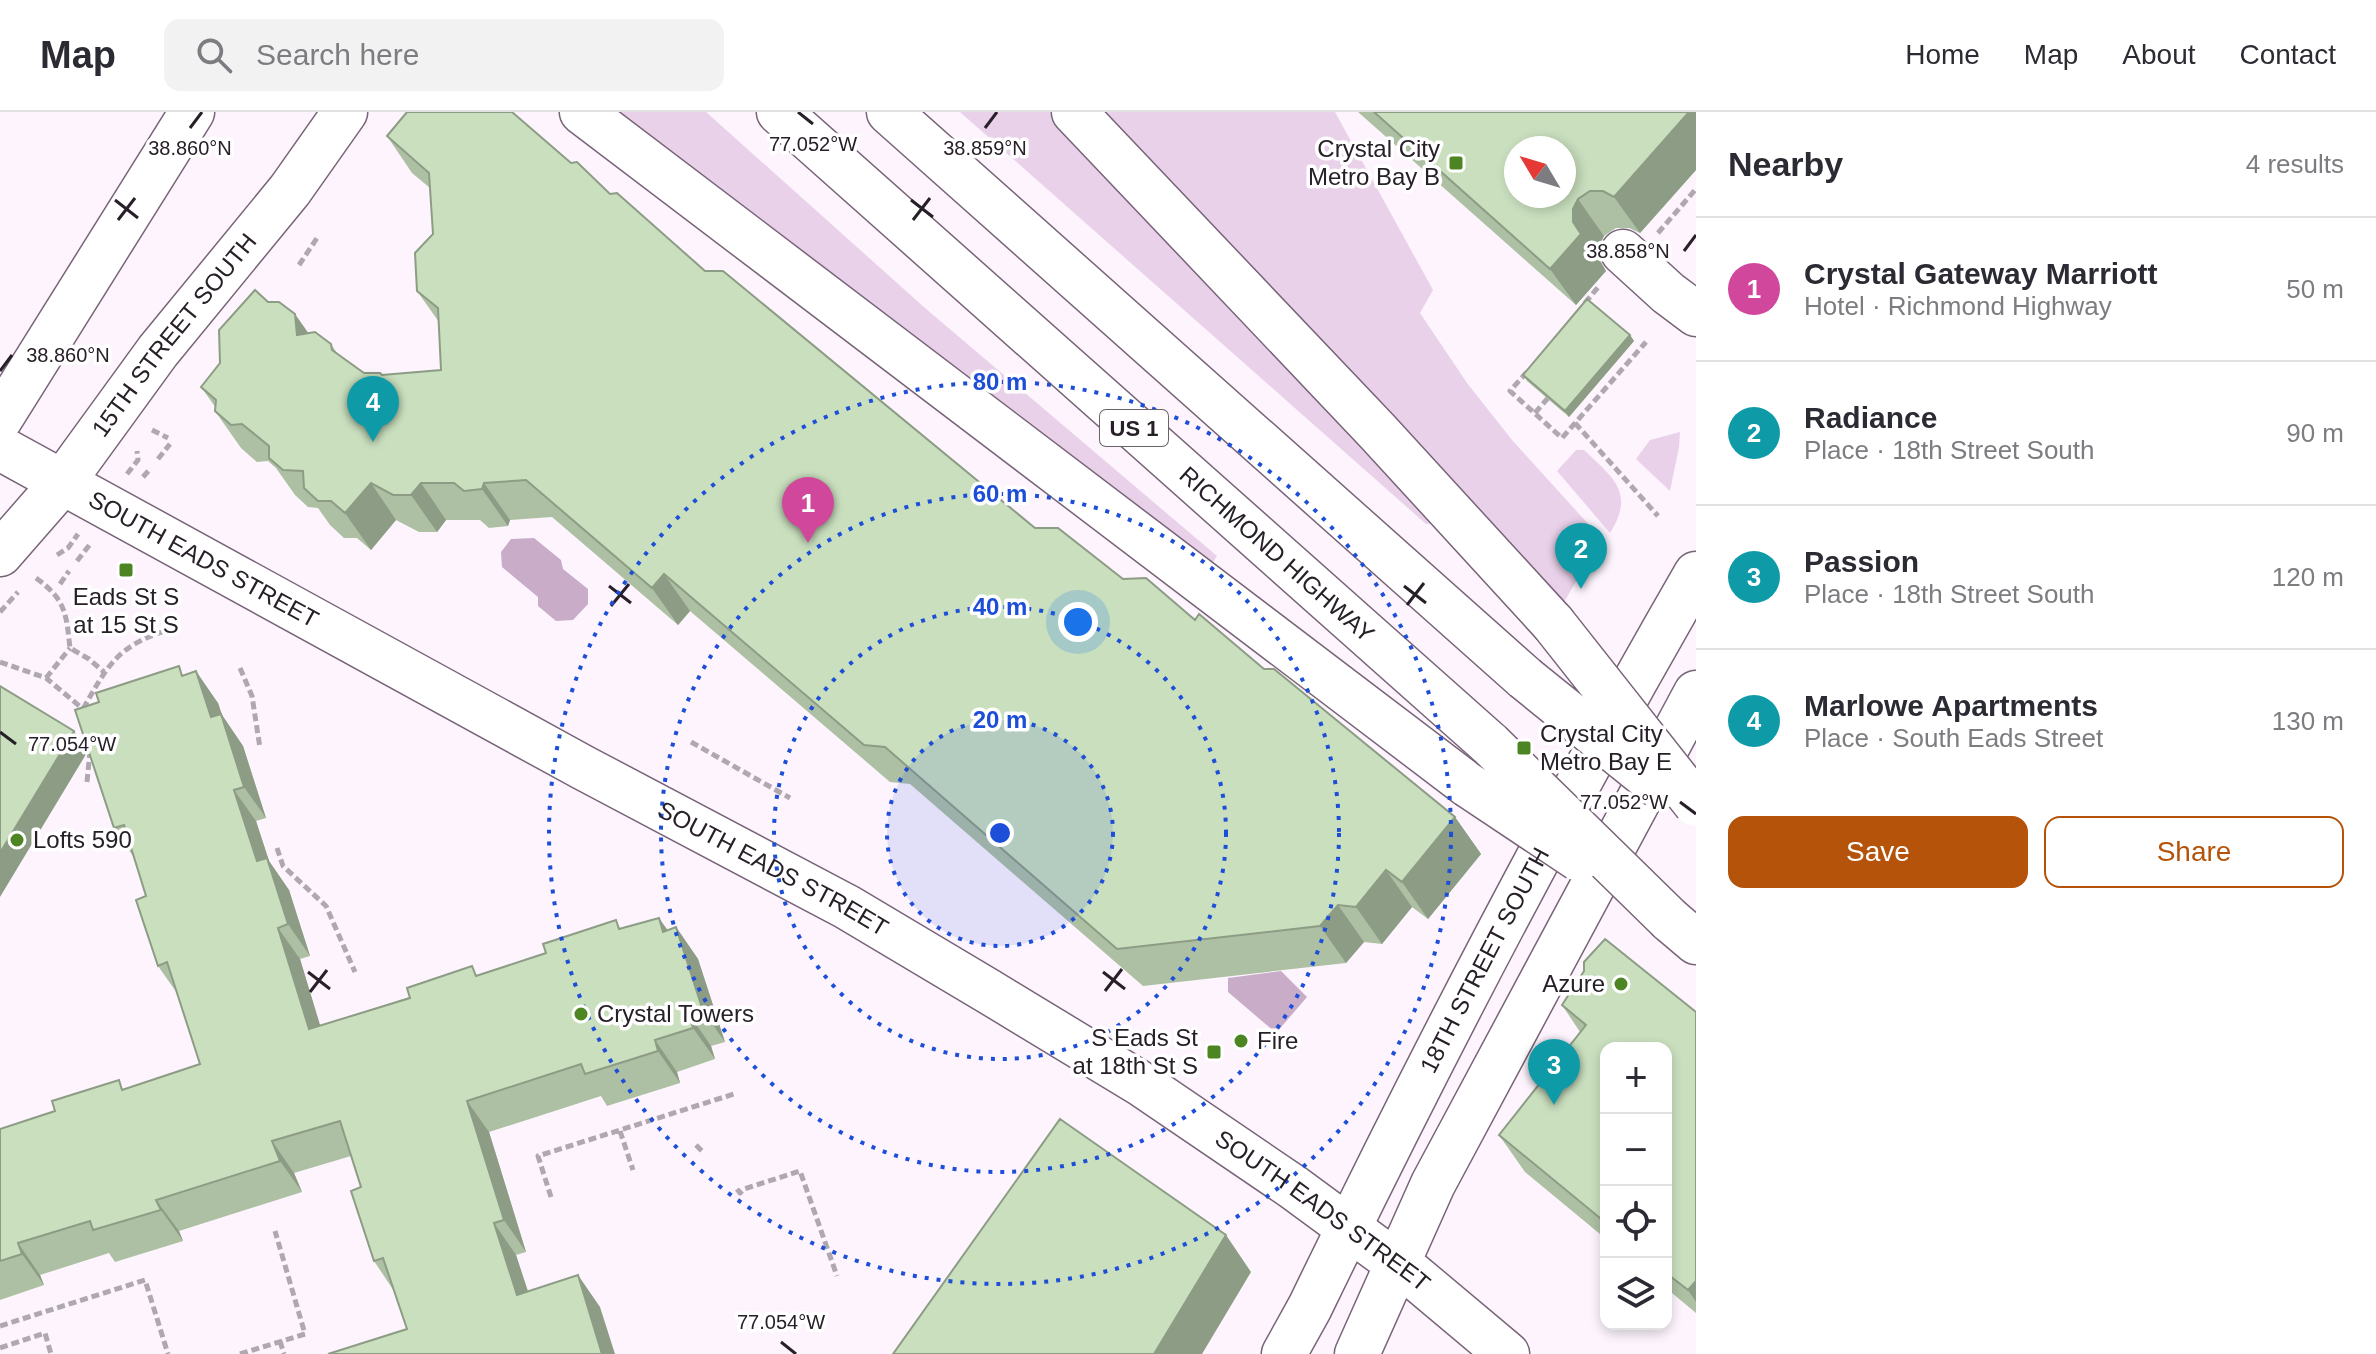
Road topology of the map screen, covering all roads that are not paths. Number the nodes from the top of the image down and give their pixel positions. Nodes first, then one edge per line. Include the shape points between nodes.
1 (192, 112) edge
2 (345, 112) edge
3 (582, 112) edge
4 (779, 112) edge
5 (889, 112) edge
6 (1074, 112) edge
7 (1627, 257) road end
8 (1696, 314) edge
9 (0, 419) edge
10 (0, 448) edge
11 (62, 483) junction
12 (0, 554) edge
13 (1696, 574) edge
14 (1696, 693) edge
15 (1696, 804) edge
16 (1696, 816) edge
17 (1683, 931) edge
18 (1349, 1227) junction
19 (1398, 1263) junction
20 (1284, 1354) edge
21 (1357, 1354) edge
22 (1507, 1354) edge

1 - 9 main road
2 - 11 main road, 15TH STREET SOUTH
3 - 17 main road, bridge via 1468,785
4 - 17 main road, RICHMOND HIGHWAY / US 1, bridge via 1490,744
5 - 16 main road, bridge via 1525,678
6 - 15 main road, bridge via 1553,623
7 - 8 main road
10 - 11 main road, SOUTH EADS STREET
11 - 12 main road, 15TH STREET SOUTH
11 - 18 main road, SOUTH EADS STREET via 847,907 1143,1085
13 - 18 main road, 18TH STREET SOUTH via 1518,895
14 - 19 main road via 1433,1184
18 - 19 main road, SOUTH EADS STREET
18 - 20 main road, 18TH STREET SOUTH
19 - 21 main road
19 - 22 main road, SOUTH EADS STREET

